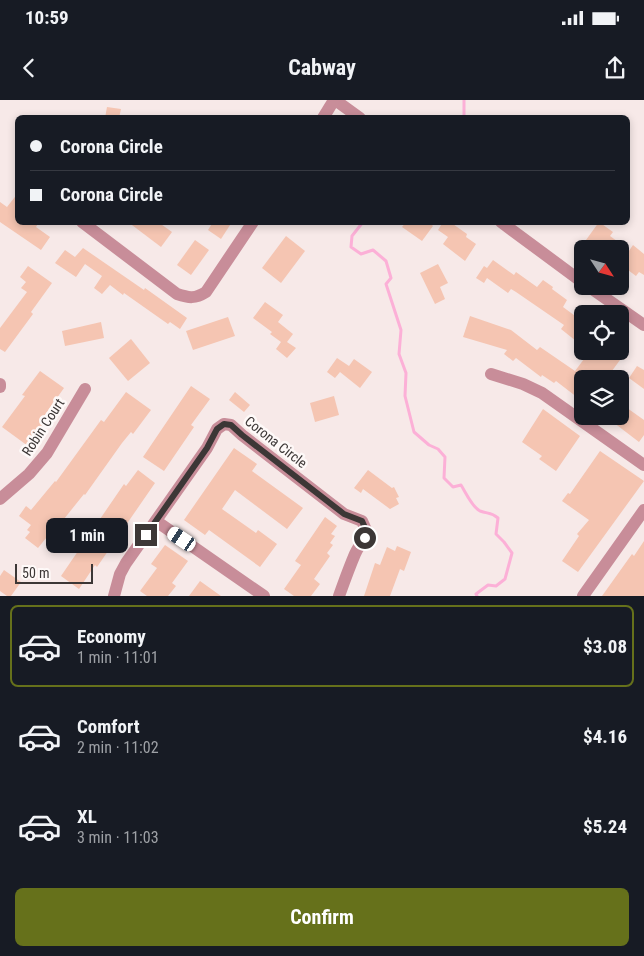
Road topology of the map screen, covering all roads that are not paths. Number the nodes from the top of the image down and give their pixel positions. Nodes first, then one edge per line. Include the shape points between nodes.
1 (335, 100) edge
2 (324, 115) edge
3 (356, 115) edge
4 (86, 225) edge
5 (250, 225) edge
6 (505, 225) edge
7 (574, 276) edge
8 (601, 295) edge
9 (644, 325) edge
10 (491, 374) dead end
11 (85, 389) dead end
12 (644, 464) edge
13 (0, 499) edge
14 (644, 510) edge
15 (156, 521) junction
16 (114, 596) edge
17 (264, 596) edge
18 (339, 596) edge
19 (583, 596) edge

1 - 2 street
1 - 3 street
4 - 5 street via 177,294 196,298 206,292
6 - 7 street
8 - 9 street
10 - 12 street via 542,393
11 - 13 street, Robin Court via 47,453
14 - 19 street
15 - 16 street, Corona Circle via 120,574
15 - 17 street
15 - 18 street, Corona Circle via 217,429 224,424 231,425 344,514 362,521 365,538

